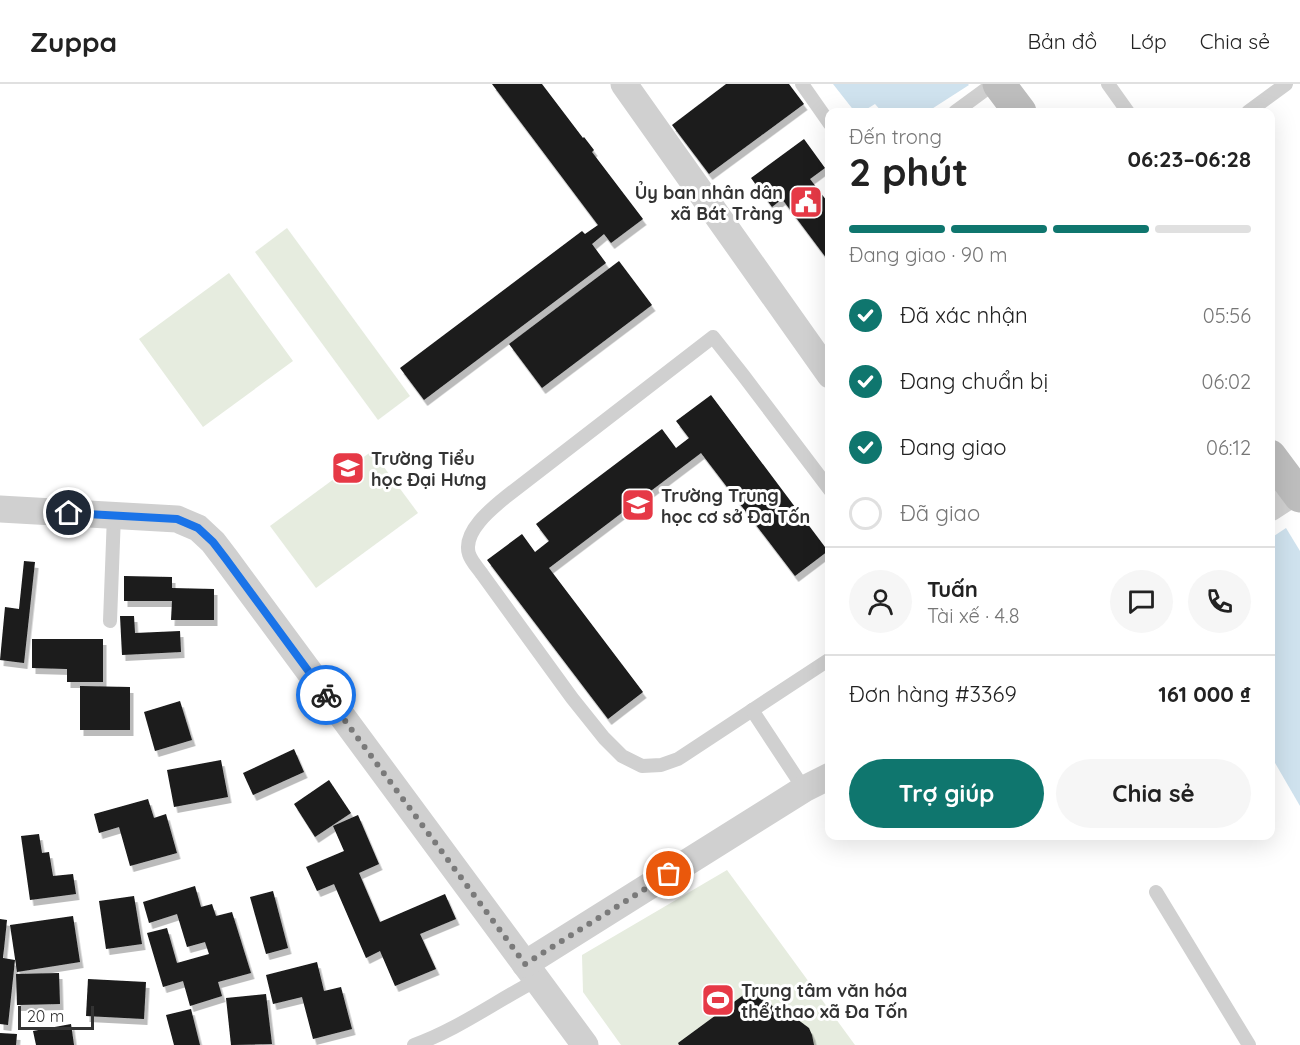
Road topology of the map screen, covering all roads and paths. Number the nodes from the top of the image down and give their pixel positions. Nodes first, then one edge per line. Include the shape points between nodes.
1 (624, 84) edge
2 (802, 84) edge
3 (993, 84) edge
4 (999, 84) edge
5 (1108, 84) edge
6 (1286, 84) edge
7 (1268, 89) edge
8 (960, 108) edge
9 (1017, 108) edge
10 (1125, 108) edge
11 (1251, 108) edge
12 (825, 116) edge
13 (825, 368) edge
14 (1275, 467) edge
15 (825, 483) edge
16 (1289, 498) edge
17 (0, 509) edge
18 (114, 515) junction
19 (110, 621) dead end
20 (825, 662) edge
21 (752, 710) junction
22 (825, 778) edge
23 (804, 789) junction
24 (1156, 892) dead end
25 (531, 972) junction
26 (423, 1044) edge
27 (585, 1045) edge
28 (1248, 1045) edge

1 - 13 street
2 - 12 lane
3 - 8 lane
4 - 9 street
5 - 10 lane
6 - 7 lane
7 - 11 lane
14 - 16 street
15 - 21 lane via 713,337 507,496 489,511 469,538 469,554 482,574 572,698 622,756 642,766 678,759
17 - 18 street
18 - 19 lane
18 - 25 street via 177,519 198,528 213,542
20 - 21 lane
21 - 23 lane
22 - 23 street
23 - 25 street
24 - 28 lane
25 - 26 lane via 471,1018
25 - 27 street

